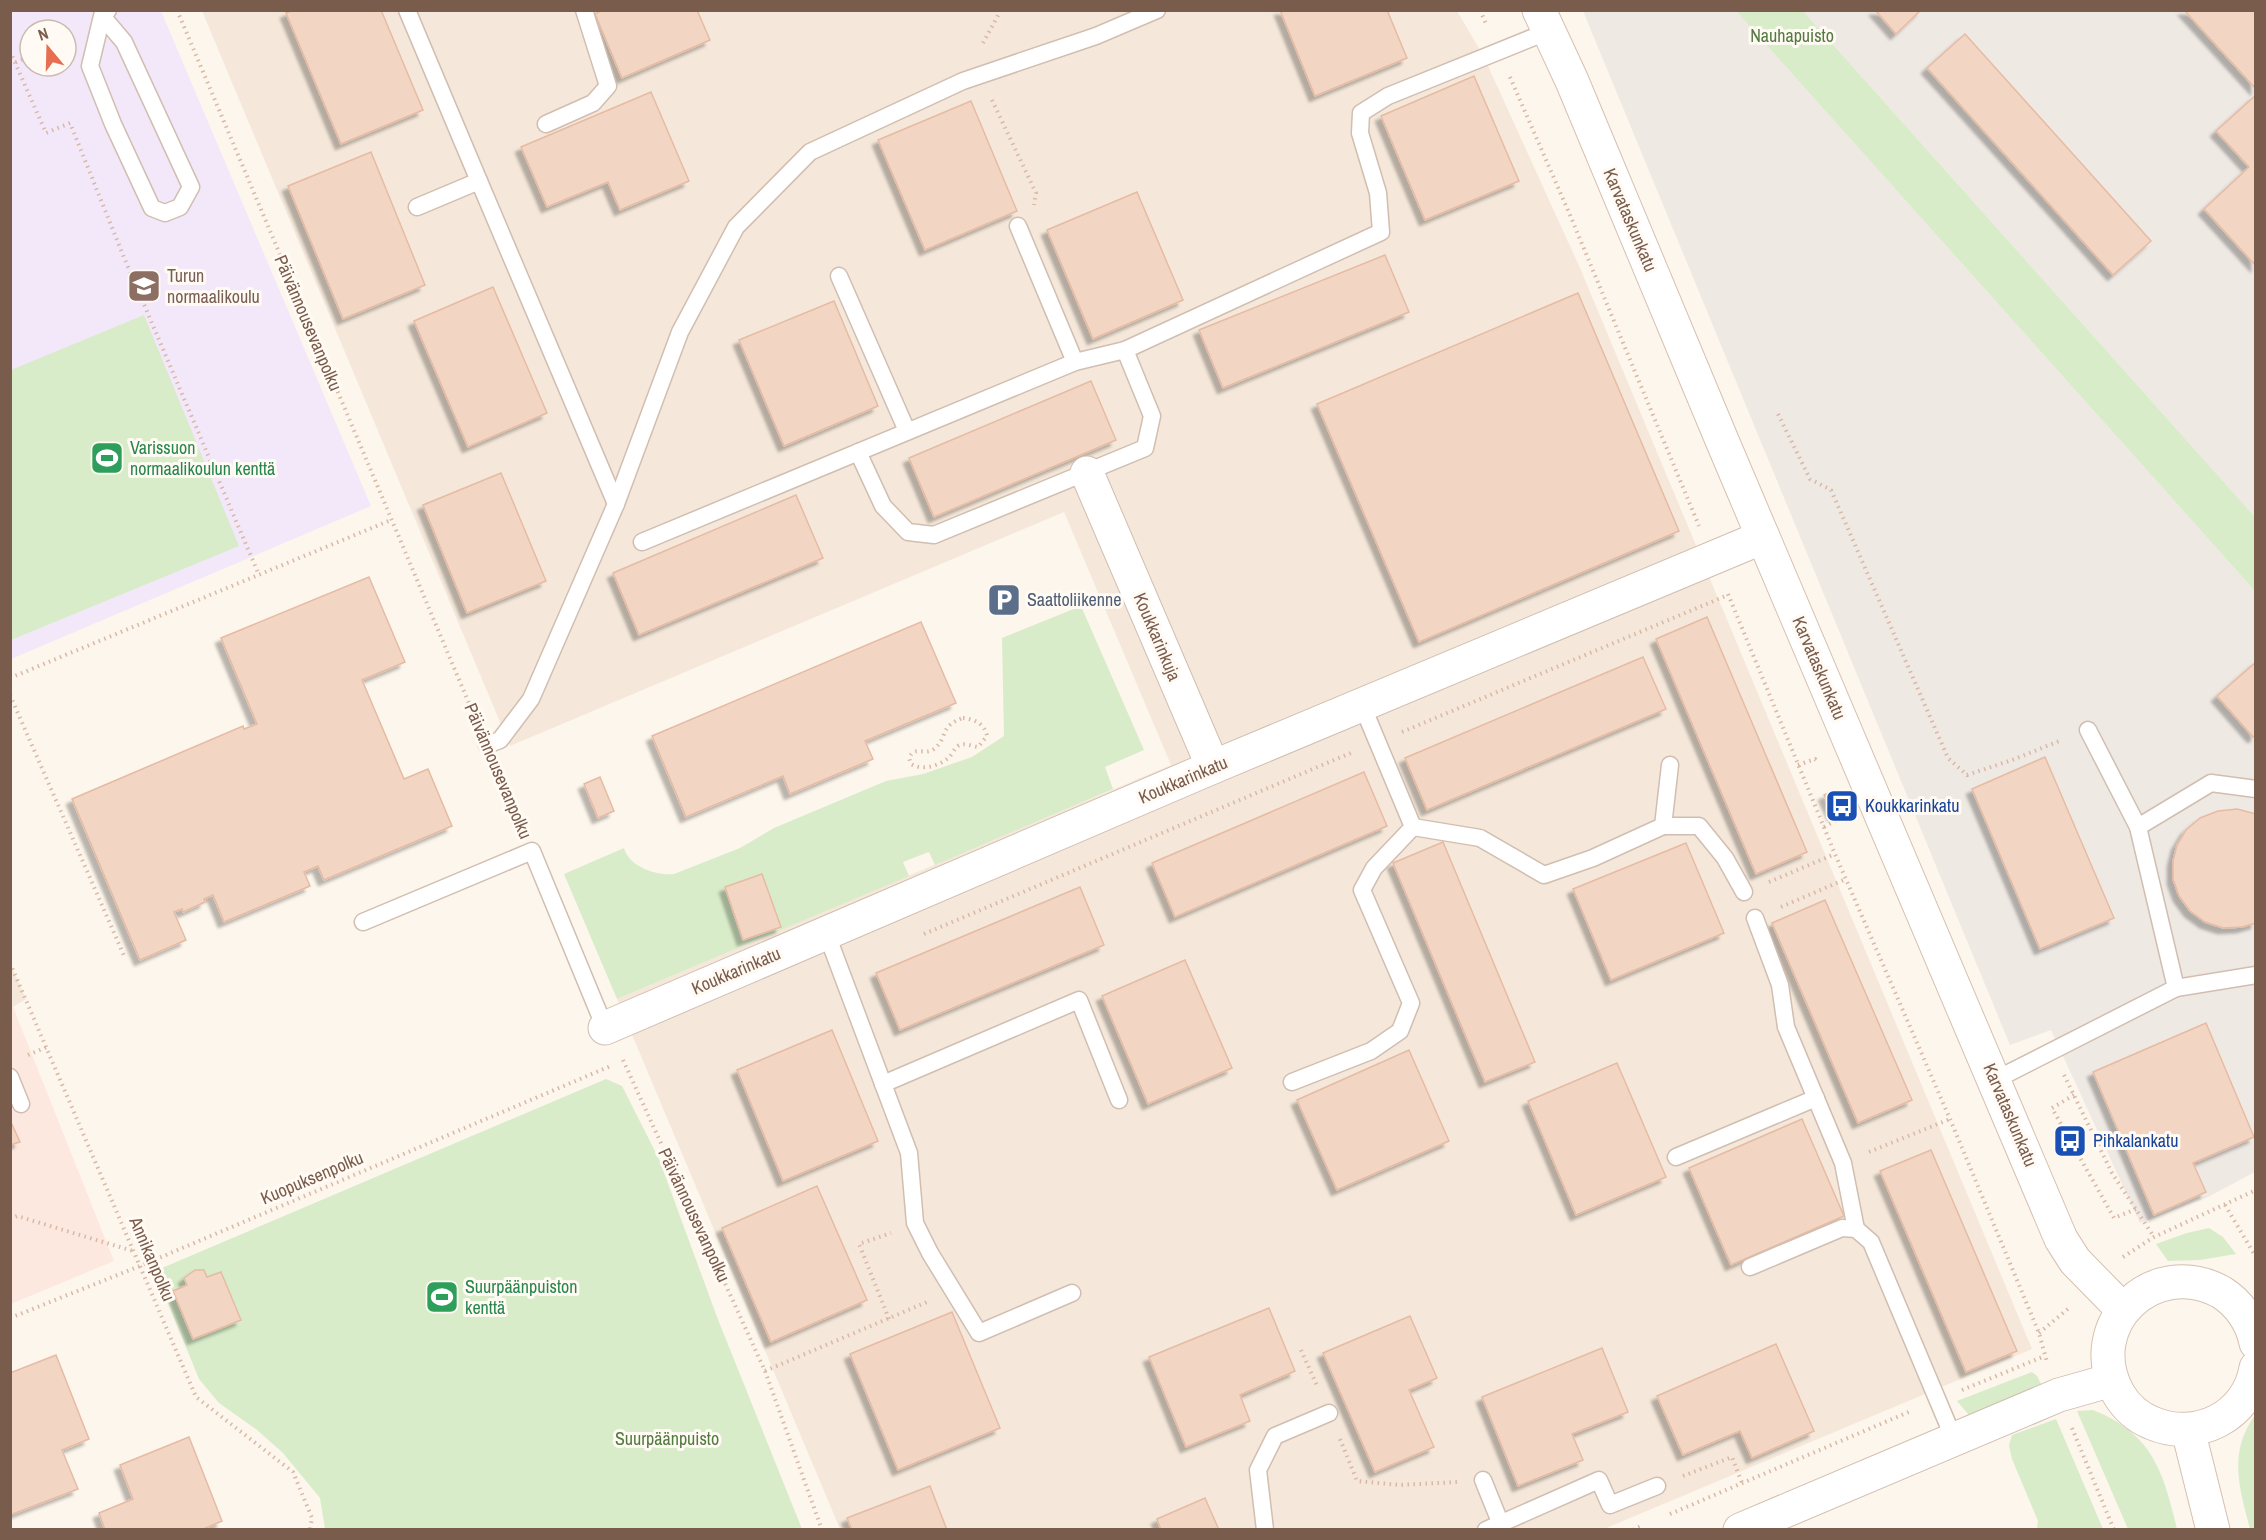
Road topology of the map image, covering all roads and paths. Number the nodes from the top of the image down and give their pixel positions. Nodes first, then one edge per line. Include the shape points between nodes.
1 (177, 10) edge
2 (408, 10) edge
3 (584, 10) edge
4 (1157, 10) edge
5 (1480, 10) edge
6 (105, 13) edge
7 (1544, 21) edge
8 (10, 51) edge
9 (1499, 52) junction
10 (13, 64) edge
11 (981, 75) junction
12 (546, 124) dead end
13 (479, 181) junction
14 (417, 207) dead end
15 (1018, 226) joint
16 (839, 276) dead end
17 (1125, 350) junction
18 (1075, 362) junction
19 (1778, 414) dead end
20 (907, 431) junction
21 (858, 452) junction
22 (1087, 473) junction
23 (616, 504) junction
24 (391, 520) junction
25 (1763, 537) junction
26 (642, 542) dead end
27 (1713, 559) junction
28 (259, 575) junction
29 (1728, 595) junction
30 (10, 678) edge
31 (10, 695) edge
32 (1362, 705) junction
33 (2088, 730) joint
34 (1377, 743) junction
35 (487, 746) junction
36 (1815, 759) dead end
37 (911, 764) joint
38 (1670, 765) dead end
39 (1798, 765) junction
40 (1213, 767) junction
41 (2256, 789) edge
42 (1846, 814) dead end
43 (1664, 826) junction
44 (1413, 827) junction
45 (1824, 827) junction
46 (2138, 827) junction
47 (532, 851) junction
48 (1835, 854) junction
49 (1846, 879) junction
50 (1744, 892) joint
51 (1755, 918) joint
52 (363, 922) dead end
53 (826, 932) junction
54 (916, 937) dead end
55 (125, 958) dead end
56 (10, 963) edge
57 (2256, 975) edge
58 (2176, 988) junction
59 (605, 1028) junction
60 (2053, 1052) junction
61 (634, 1056) dead end
62 (623, 1061) junction
63 (10, 1077) edge
64 (1995, 1080) junction
65 (1292, 1082) dead end
66 (883, 1084) junction
67 (2074, 1095) junction
68 (1816, 1098) junction
69 (1119, 1100) dead end
70 (21, 1104) dead end
71 (1950, 1119) junction
72 (1676, 1156) dead end
73 (1844, 1163) junction
74 (2256, 1190) edge
75 (2225, 1205) junction
76 (2136, 1209) junction
77 (10, 1219) edge
78 (915, 1223) junction
79 (1856, 1229) junction
80 (2154, 1236) junction
81 (133, 1251) junction
82 (2129, 1251) dead end
83 (2256, 1257) edge
84 (140, 1266) junction
85 (1750, 1267) dead end
86 (953, 1291) junction
87 (1072, 1293) dead end
88 (2123, 1310) junction
89 (2066, 1311) dead end
90 (10, 1318) edge
91 (889, 1319) junction
92 (2252, 1321) edge
93 (2039, 1334) junction
94 (1301, 1350) dead end
95 (2045, 1356) junction
96 (2049, 1367) dead end
97 (2256, 1368) edge
98 (765, 1371) junction
99 (2112, 1380) junction
100 (1938, 1400) junction
101 (1329, 1413) junction
102 (2071, 1424) dead end
103 (2188, 1430) junction
104 (1954, 1438) junction
105 (1483, 1480) joint
106 (1742, 1483) junction
107 (1657, 1486) joint
108 (1666, 1516) dead end
109 (1644, 1525) dead end
110 (1493, 1526) edge
111 (310, 1530) edge
112 (822, 1530) edge
113 (1265, 1530) edge
114 (1633, 1530) edge
115 (1740, 1530) edge
116 (2114, 1530) edge
117 (2213, 1530) edge

1 - 24 path, Päivännousevanpolku
2 - 13 lane
3 - 12 lane via 608,86 593,103
4 - 11 lane via 1096,36
5 - 9 path
6 - 6 lane via 90,66 152,208 165,213 180,207 191,187 124,42
7 - 9 lane
7 - 25 street, Karvataskunkatu
8 - 10 path
9 - 17 lane via 1388,96 1361,113 1360,133 1378,193 1381,232
9 - 27 path
10 - 28 path via 46,133 70,123
11 - 15 path via 1036,193 1031,218
11 - 23 lane via 810,152 736,227 680,332
13 - 14 lane
13 - 23 lane
15 - 18 lane
16 - 20 lane
17 - 18 lane
17 - 22 lane via 1152,416 1144,448
18 - 20 lane
19 - 33 path via 1810,479 1831,490 1948,758 1967,775
20 - 21 lane
21 - 22 lane via 883,506 908,532 934,535
21 - 26 lane
22 - 40 street, Koukkarinkuja
23 - 35 lane via 531,699 500,740
24 - 28 path
24 - 35 path, Päivännousevanpolku
25 - 27 street, Koukkarinkatu
25 - 64 street, Karvataskunkatu
27 - 29 path
27 - 32 street, Koukkarinkatu
28 - 30 path
29 - 34 path
29 - 39 path
31 - 55 path
32 - 34 lane
32 - 40 street, Koukkarinkatu
33 - 46 lane
34 - 44 lane
34 - 54 path
35 - 47 path, Päivännousevanpolku
36 - 39 path
37 - 37 path via 911,754 933,750 954,720 974,720 987,734 978,747 958,746 939,763 922,768
38 - 43 lane
39 - 45 path
40 - 53 street, Koukkarinkatu
41 - 46 lane via 2211,783
42 - 45 path
43 - 44 lane via 1544,875 1480,838
43 - 50 lane via 1699,826 1725,858
44 - 65 lane via 1374,868 1362,890 1411,1003 1400,1031 1371,1051
45 - 48 path
46 - 58 lane
47 - 52 lane
47 - 59 lane, Päivännousevanpolku
48 - 49 path
48 - 50 path
49 - 51 path
49 - 71 path
51 - 68 lane via 1780,986 1786,1027
53 - 59 street, Koukkarinkatu
53 - 66 lane
56 - 81 path, Annikanpolku
57 - 58 lane
58 - 60 lane
59 - 62 path, Päivännousevanpolku
60 - 64 lane
60 - 67 path
61 - 62 path, Kuopuksenpolku
62 - 84 path, Kuopuksenpolku
62 - 98 path, Päivännousevanpolku
63 - 70 lane
64 - 88 street, Karvataskunkatu via 2061,1239 2074,1261
66 - 69 lane via 1078,1000
66 - 78 lane via 909,1153
67 - 76 path via 2112,1173
67 - 76 path via 2052,1108 2114,1218
68 - 72 lane
68 - 73 lane
71 - 73 path
71 - 93 path
73 - 79 lane
74 - 75 path
75 - 80 path
75 - 83 path
76 - 80 path
77 - 81 path via 16,1216
78 - 86 lane
78 - 91 path via 860,1244
79 - 85 lane via 1842,1228
79 - 100 lane via 1871,1242
80 - 82 path
81 - 84 path, Annikanpolku
84 - 90 path, Kuopuksenpolku
84 - 111 path, Annikanpolku via 196,1397 293,1472 312,1518
86 - 87 lane via 978,1333
86 - 91 path
88 - 92 street via 2140,1294 2162,1284 2185,1281 2208,1286 2228,1297
88 - 99 street via 2109,1343
89 - 93 path
91 - 98 path
93 - 95 path
94 - 101 path
95 - 96 path
95 - 100 path
97 - 103 street via 2244,1398 2229,1414 2210,1425
98 - 112 path, Päivännousevanpolku
99 - 103 street via 2123,1402 2141,1419 2164,1428
99 - 104 street via 2059,1395
100 - 104 lane
100 - 106 path
101 - 105 path via 1357,1480 1400,1485
101 - 113 lane via 1275,1436 1258,1470
102 - 116 path
103 - 117 street
104 - 115 street
105 - 110 lane
106 - 107 path via 1732,1457
106 - 108 path
107 - 110 lane via 1610,1506 1599,1480
109 - 114 path

